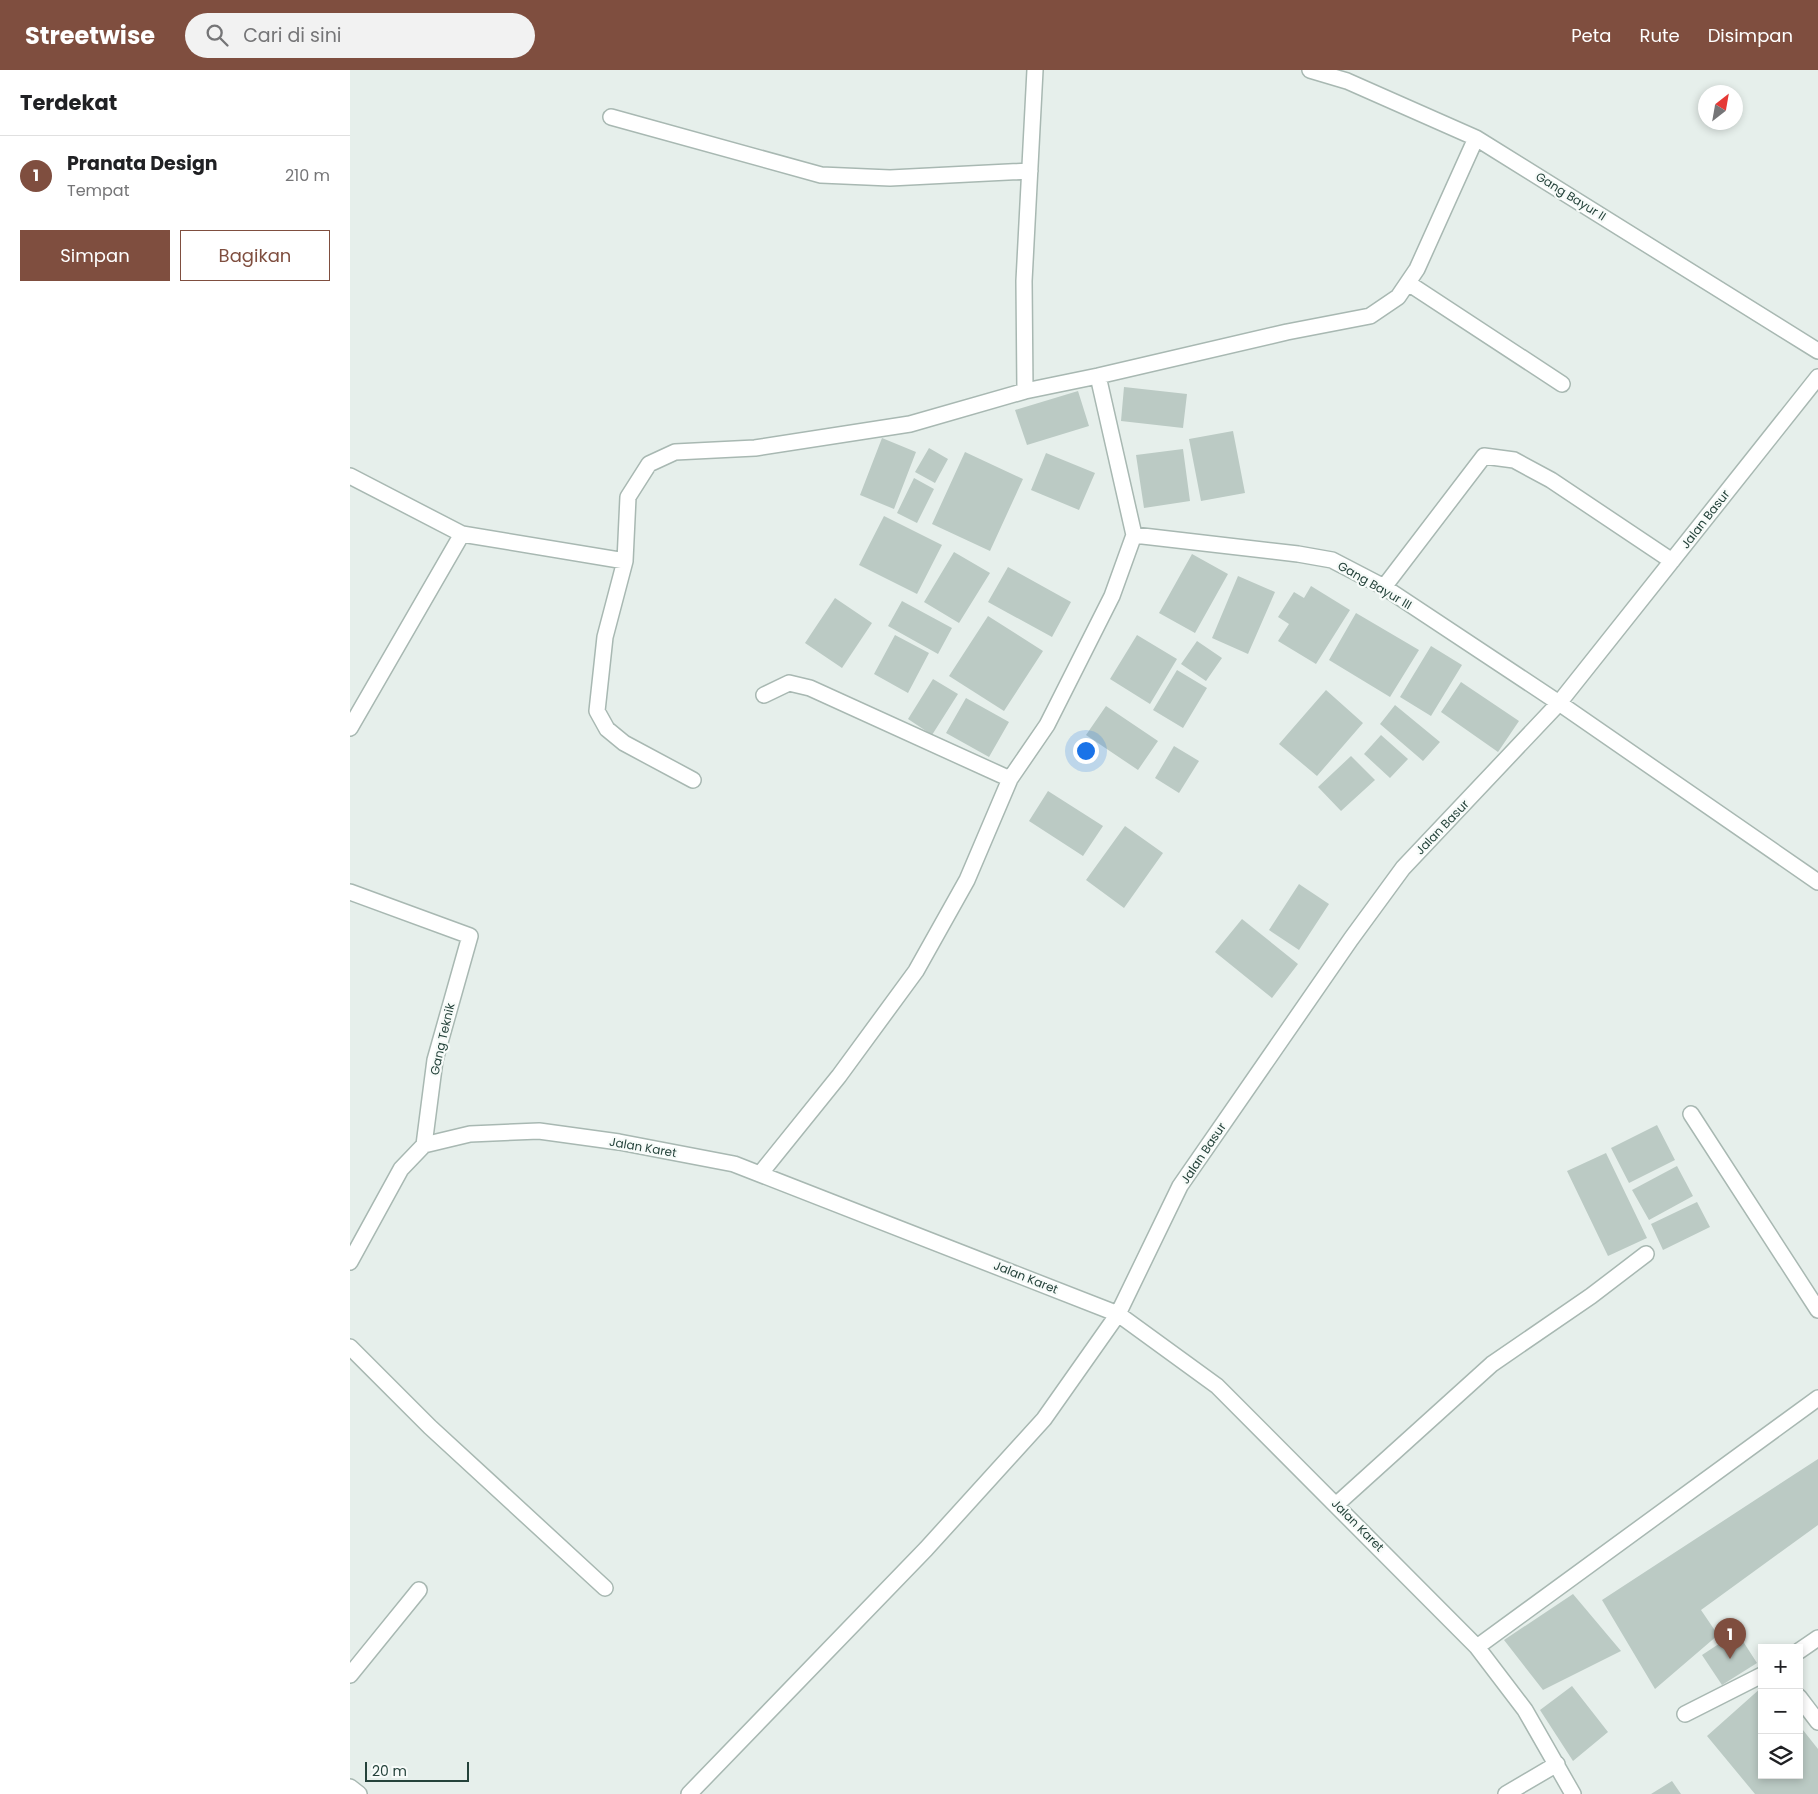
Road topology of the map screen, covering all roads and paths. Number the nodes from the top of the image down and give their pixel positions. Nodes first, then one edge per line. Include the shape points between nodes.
1 (1035, 70) edge
2 (1310, 70) edge
3 (611, 117) dead end
4 (1476, 138) junction
5 (1030, 171) junction
6 (1408, 283) junction
7 (1818, 351) edge
8 (1098, 376) junction
9 (1818, 377) edge
10 (1562, 384) dead end
11 (1025, 391) junction
12 (350, 476) edge
13 (462, 534) junction
14 (1134, 535) junction
15 (624, 561) junction
16 (1672, 561) junction
17 (1384, 587) junction
18 (764, 694) dead end
19 (1559, 703) junction
20 (350, 728) edge
21 (1010, 779) junction
22 (693, 780) dead end
23 (1818, 882) edge
24 (350, 892) edge
25 (1691, 1114) dead end
26 (424, 1145) junction
27 (760, 1174) junction
28 (1646, 1254) dead end
29 (350, 1262) edge
30 (1818, 1310) edge
31 (1118, 1314) junction
32 (350, 1347) edge
33 (1818, 1398) edge
34 (1337, 1504) junction
35 (605, 1588) dead end
36 (418, 1590) dead end
37 (1818, 1638) edge
38 (1477, 1647) junction
39 (1803, 1648) edge
40 (350, 1675) edge
41 (1758, 1677) edge
42 (1803, 1703) edge
43 (1685, 1714) dead end
44 (1818, 1722) edge
45 (1557, 1764) junction
46 (350, 1787) edge
47 (359, 1794) edge
48 (689, 1794) edge
49 (1506, 1794) edge
50 (1573, 1794) edge

1 - 5 street
2 - 4 street, Gang Bayur II via 1347,81
3 - 5 street via 821,175 890,178
4 - 6 street via 1418,269
4 - 7 street, Gang Bayur II
5 - 11 street via 1024,281
6 - 8 street via 1398,297 1370,316
6 - 10 street
8 - 11 street
8 - 14 street
9 - 16 street, Jalan Basur
11 - 15 street via 910,424 755,448 675,452 649,464 628,497
12 - 13 street
13 - 15 street
13 - 20 street
14 - 17 street, Gang Bayur III via 1332,560
14 - 21 street via 1112,596 1047,725
15 - 22 street via 605,636 598,711 607,730 624,743
16 - 17 street via 1544,476 1514,460 1484,456
16 - 19 street, Jalan Basur
17 - 19 street, Gang Bayur III
18 - 21 street via 789,683 810,688
19 - 23 street, Gang Bayur III
19 - 31 street, Jalan Basur via 1403,868 1351,939 1180,1186
21 - 27 street via 968,880 916,971 839,1076
24 - 26 street, Gang Teknik via 470,936 435,1060
25 - 30 street
26 - 27 street, Jalan Karet via 470,1134 539,1131 619,1142 734,1164
26 - 29 street via 401,1168
27 - 31 street, Jalan Karet
28 - 34 street via 1592,1296 1492,1364
31 - 34 street, Jalan Karet via 1217,1386
31 - 48 street, Jalan Basur via 1044,1419 926,1549
32 - 35 street
33 - 38 street
34 - 38 street, Jalan Karet
36 - 40 street
37 - 39 street
38 - 45 street, Jalan Karet via 1525,1710
41 - 43 street
42 - 44 street
45 - 49 street
45 - 50 street, Jalan Karet
46 - 47 street

